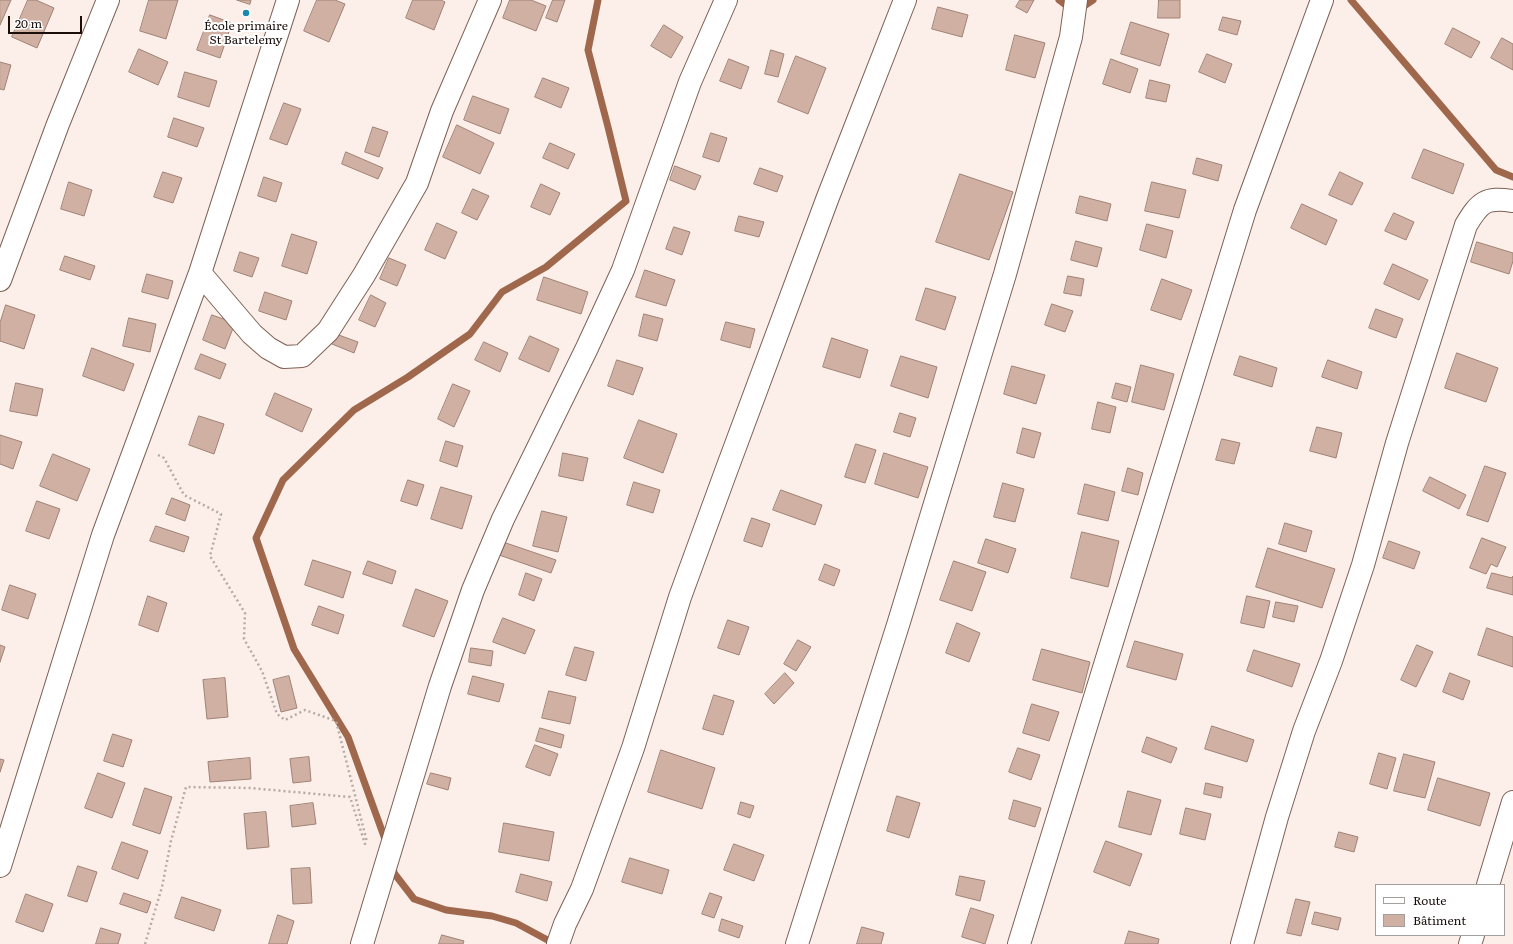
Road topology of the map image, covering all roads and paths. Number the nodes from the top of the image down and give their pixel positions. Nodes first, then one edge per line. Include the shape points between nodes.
1 (108, 0) edge
2 (288, 0) edge
3 (490, 0) edge
4 (726, 0) edge
5 (905, 0) edge
6 (1076, 0) edge
7 (1322, 0) edge
8 (1513, 201) edge
9 (200, 273) junction
10 (0, 280) edge
11 (136, 445) junction
12 (1513, 802) edge
13 (0, 866) edge
14 (1488, 884) edge
15 (146, 944) edge
16 (362, 944) edge
17 (558, 944) edge
18 (797, 944) edge
19 (1019, 944) edge
20 (1242, 944) edge

1 - 10 street via 58,124
2 - 9 street
3 - 9 street via 442,111 417,183 328,331 302,356 284,357 268,348 252,334
4 - 16 street via 690,82 623,270 504,519 474,590 440,686
5 - 17 street via 828,197 725,474 680,597 628,761 582,889
6 - 18 street via 1071,37 1005,274
7 - 19 street via 1245,210
8 - 20 street via 1493,199 1478,206 1466,225 1396,443 1363,565 1304,731 1277,817
9 - 11 street
11 - 13 street via 103,535
11 - 15 path via 164,458 184,495 220,514 210,556 244,613 244,639 262,671 277,714 285,720 305,710 336,721 368,852 350,797 250,788 186,787
12 - 14 street

